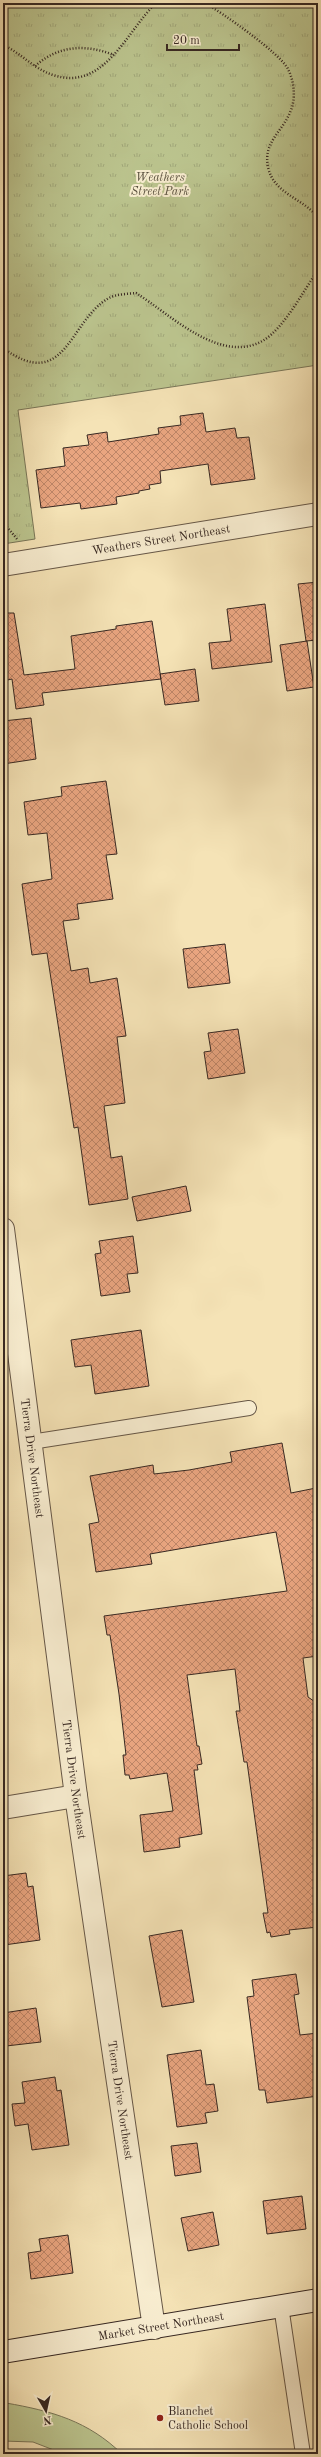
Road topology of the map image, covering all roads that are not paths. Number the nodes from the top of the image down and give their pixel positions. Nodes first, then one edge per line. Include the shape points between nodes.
1 (318, 514) edge
2 (3, 565) edge
3 (3, 1229) edge
4 (8, 1301) edge
5 (249, 1408) dead end
6 (30, 1442) junction
7 (76, 1796) junction
8 (3, 1808) edge
9 (318, 2300) edge
10 (281, 2306) junction
11 (154, 2328) junction
12 (3, 2352) edge
13 (303, 2454) edge

1 - 2 street, Weathers Street Northeast
3 - 4 street, Tierra Drive Northeast
4 - 6 street, Tierra Drive Northeast
5 - 6 lane
6 - 7 street, Tierra Drive Northeast
7 - 8 street
7 - 11 street, Tierra Drive Northeast
9 - 10 street, Market Street Northeast
10 - 11 street, Market Street Northeast
10 - 13 lane
11 - 12 street, Market Street Northeast

